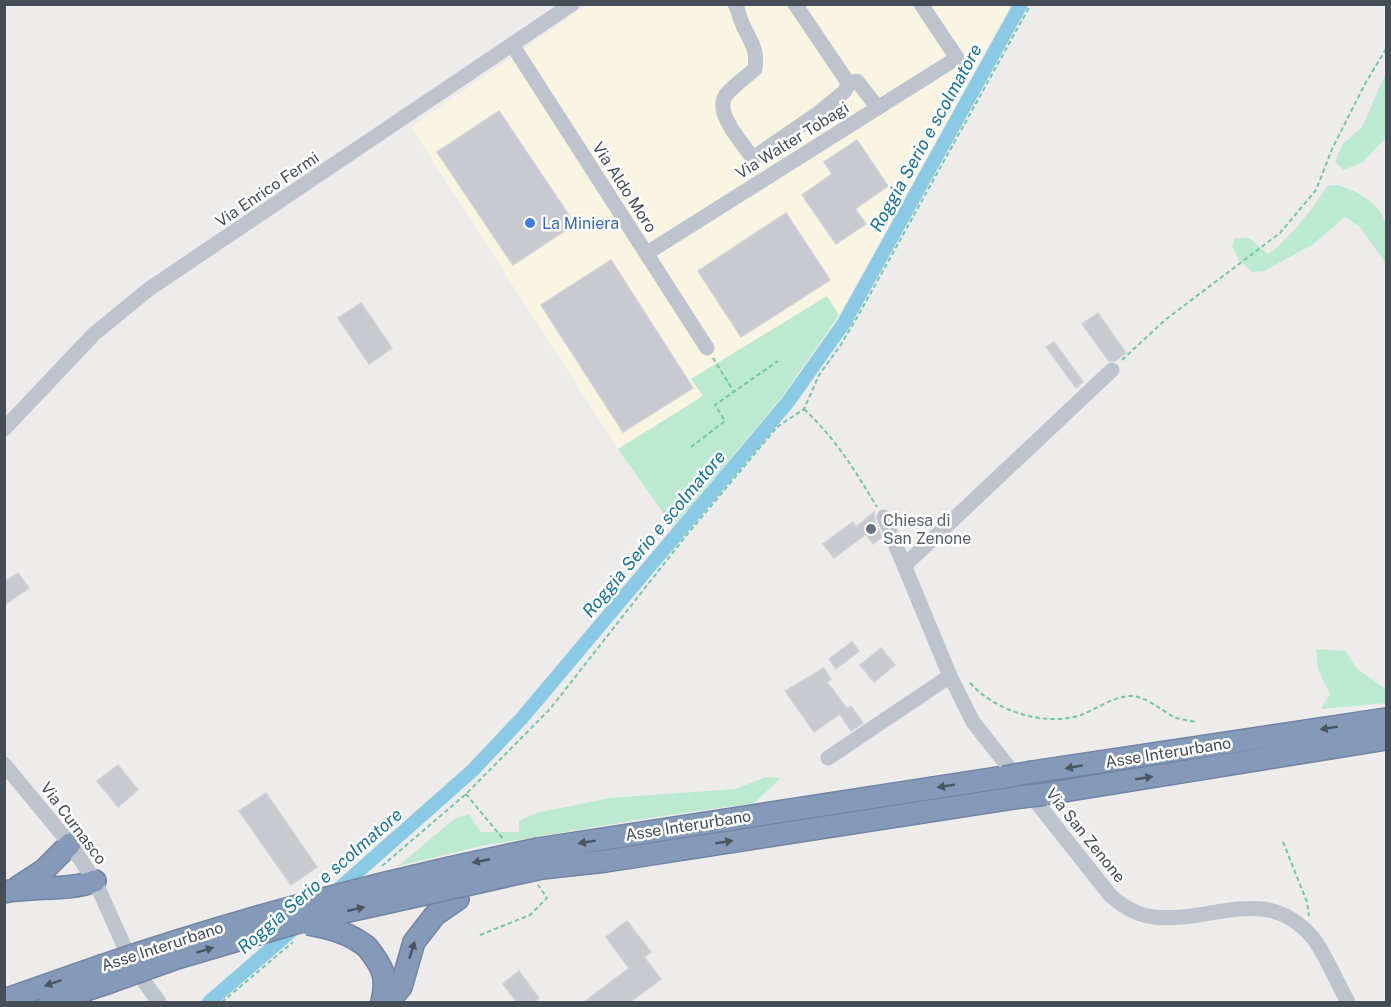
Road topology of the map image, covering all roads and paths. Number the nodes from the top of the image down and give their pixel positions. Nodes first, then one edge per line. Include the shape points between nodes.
1 (572, 4) edge
2 (735, 4) edge
3 (795, 4) edge
4 (921, 4) edge
5 (1031, 4) edge
6 (513, 46) junction
7 (1386, 49) edge
8 (849, 84) junction
9 (878, 108) junction
10 (753, 158) junction
11 (765, 178) junction
12 (647, 253) junction
13 (707, 348) joint
14 (778, 361) dead end
15 (1112, 370) joint
16 (734, 392) junction
17 (804, 409) junction
18 (4, 429) edge
19 (691, 447) dead end
20 (884, 517) joint
21 (905, 565) junction
22 (950, 676) junction
23 (967, 680) dead end
24 (1386, 719) edge
25 (1197, 722) dead end
26 (1386, 740) edge
27 (828, 758) dead end
28 (4, 764) edge
29 (1282, 842) dead end
30 (70, 844) junction
31 (540, 858) junction
32 (376, 871) dead end
33 (95, 881) junction
34 (10, 890) edge
35 (297, 931) junction
36 (1313, 939) junction
37 (106, 974) junction
38 (4, 1000) edge
39 (154, 1001) edge
40 (50, 1002) edge
41 (222, 1002) edge
42 (382, 1002) edge
43 (388, 1002) edge
44 (1348, 1002) edge

1 - 6 street, Via Enrico Fermi
2 - 10 street via 757,56 755,69 724,97 723,110
3 - 8 street
4 - 9 street, Via Walter Tobagi via 957,58
5 - 17 path via 859,314 819,375
6 - 12 street, Via Aldo Moro
6 - 18 street, Via Enrico Fermi via 149,290 94,334
7 - 15 path via 1332,149 1316,190 1280,233 1165,320
8 - 9 street via 857,81
8 - 10 street via 817,114
9 - 11 street, Via Walter Tobagi
10 - 11 street
11 - 12 street, Via Walter Tobagi
12 - 13 street, Via Aldo Moro
13 - 16 path
14 - 16 path
15 - 21 street
16 - 19 path via 715,405 725,421
17 - 20 path via 845,454
17 - 32 path via 769,436 550,708 466,794
20 - 21 street, Via San Zenone
21 - 22 street, Via San Zenone
22 - 27 street
22 - 36 street, Via San Zenone via 973,722 1122,905 1151,917 1168,918 1269,909 1291,918
23 - 25 path via 984,696 1039,718 1058,720 1079,715 1131,696 1176,718
24 -> 31 highway, Asse Interurbano, bridge via 1032,772
31 -> 26 highway, Asse Interurbano, bridge via 606,861
28 - 30 street, Via Curnasco
29 - 36 path via 1307,902
30 - 33 street, Via Curnasco
30 - 34 highway via 44,870
35 -> 31 highway, Asse Interurbano, bridge
31 -> 37 highway, Asse Interurbano, bridge via 392,881 258,916 176,941
43 -> 31 highway, bridge via 401,987 414,942 435,915 458,899 488,890
33 - 34 highway via 81,887
33 - 39 street, Via Curnasco via 134,968
37 -> 35 highway, Asse Interurbano, bridge
35 - 41 path
35 - 42 highway, bridge via 337,930 367,947 381,964 385,988
36 - 44 street, Via San Zenone
37 -> 38 highway, Asse Interurbano
37 - 40 highway, Asse Interurbano

